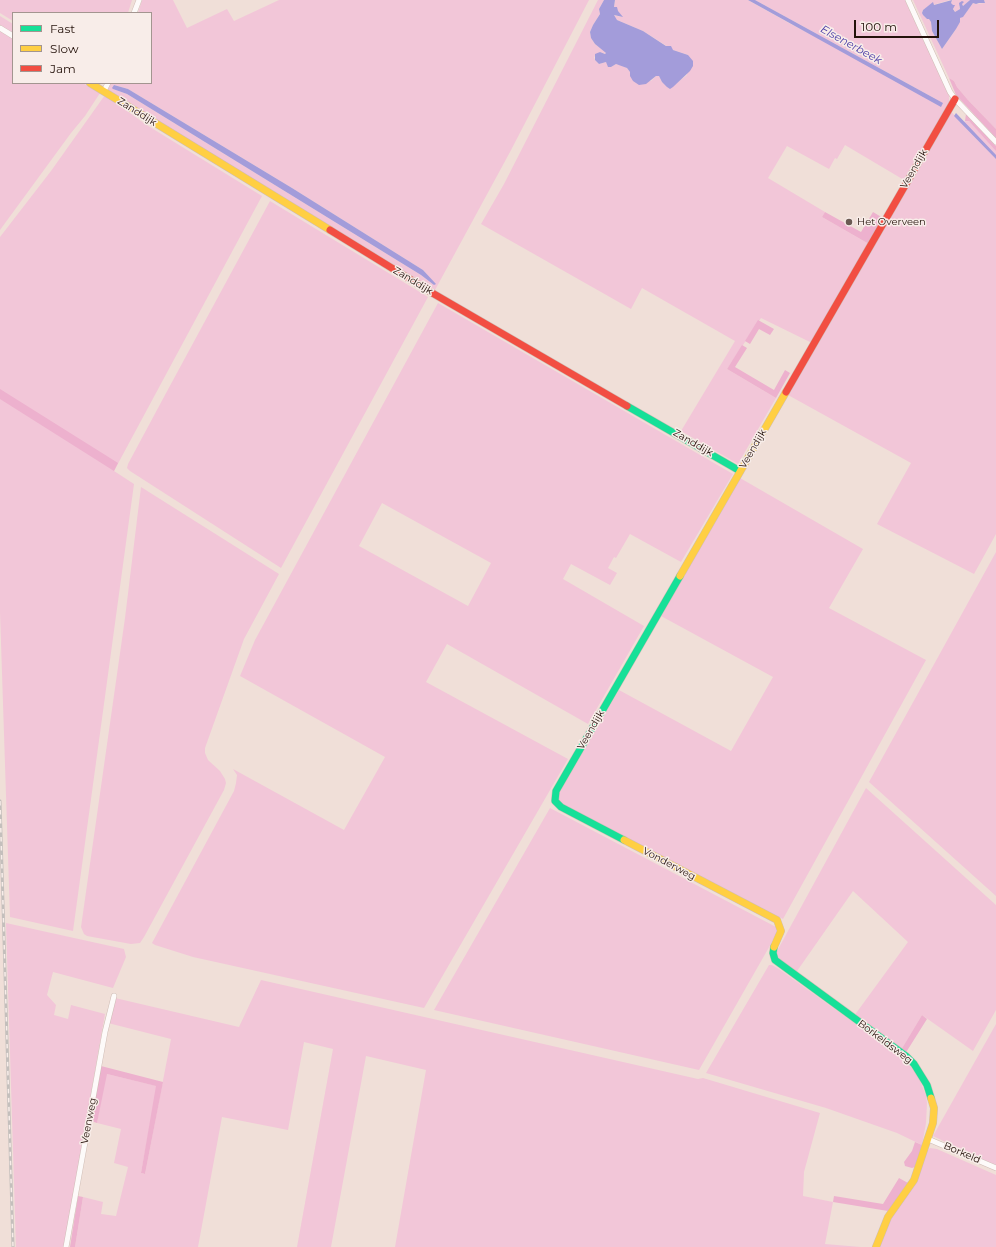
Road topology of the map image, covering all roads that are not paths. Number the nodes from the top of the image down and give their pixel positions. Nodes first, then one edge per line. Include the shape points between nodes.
1 (139, 0) edge
2 (908, 0) edge
3 (134, 12) edge
4 (0, 28) edge
5 (12, 35) edge
6 (92, 84) edge
7 (108, 84) edge
8 (104, 91) junction
9 (955, 99) junction
10 (996, 142) edge
11 (740, 471) junction
12 (555, 801) joint
13 (774, 956) joint
14 (114, 996) dead end
15 (928, 1139) junction
16 (996, 1168) edge
17 (66, 1247) edge
18 (876, 1247) edge

1 - 3 street
2 - 9 street
4 - 5 street
6 - 8 street, Zanddijk
7 - 8 street
8 - 11 street, Zanddijk via 434,294
9 - 10 street
9 - 11 street, Veendijk
11 - 12 street, Veendijk via 556,791
12 - 13 street, Vonderweg via 561,807 777,920 781,928 773,951
13 - 15 street, Borkeldsweg via 781,965 914,1064 927,1085 934,1108 934,1123
14 - 17 street, Veenweg via 105,1032
15 - 16 street, Borkeld
15 - 18 street, Borkeldsweg via 914,1180 888,1217

